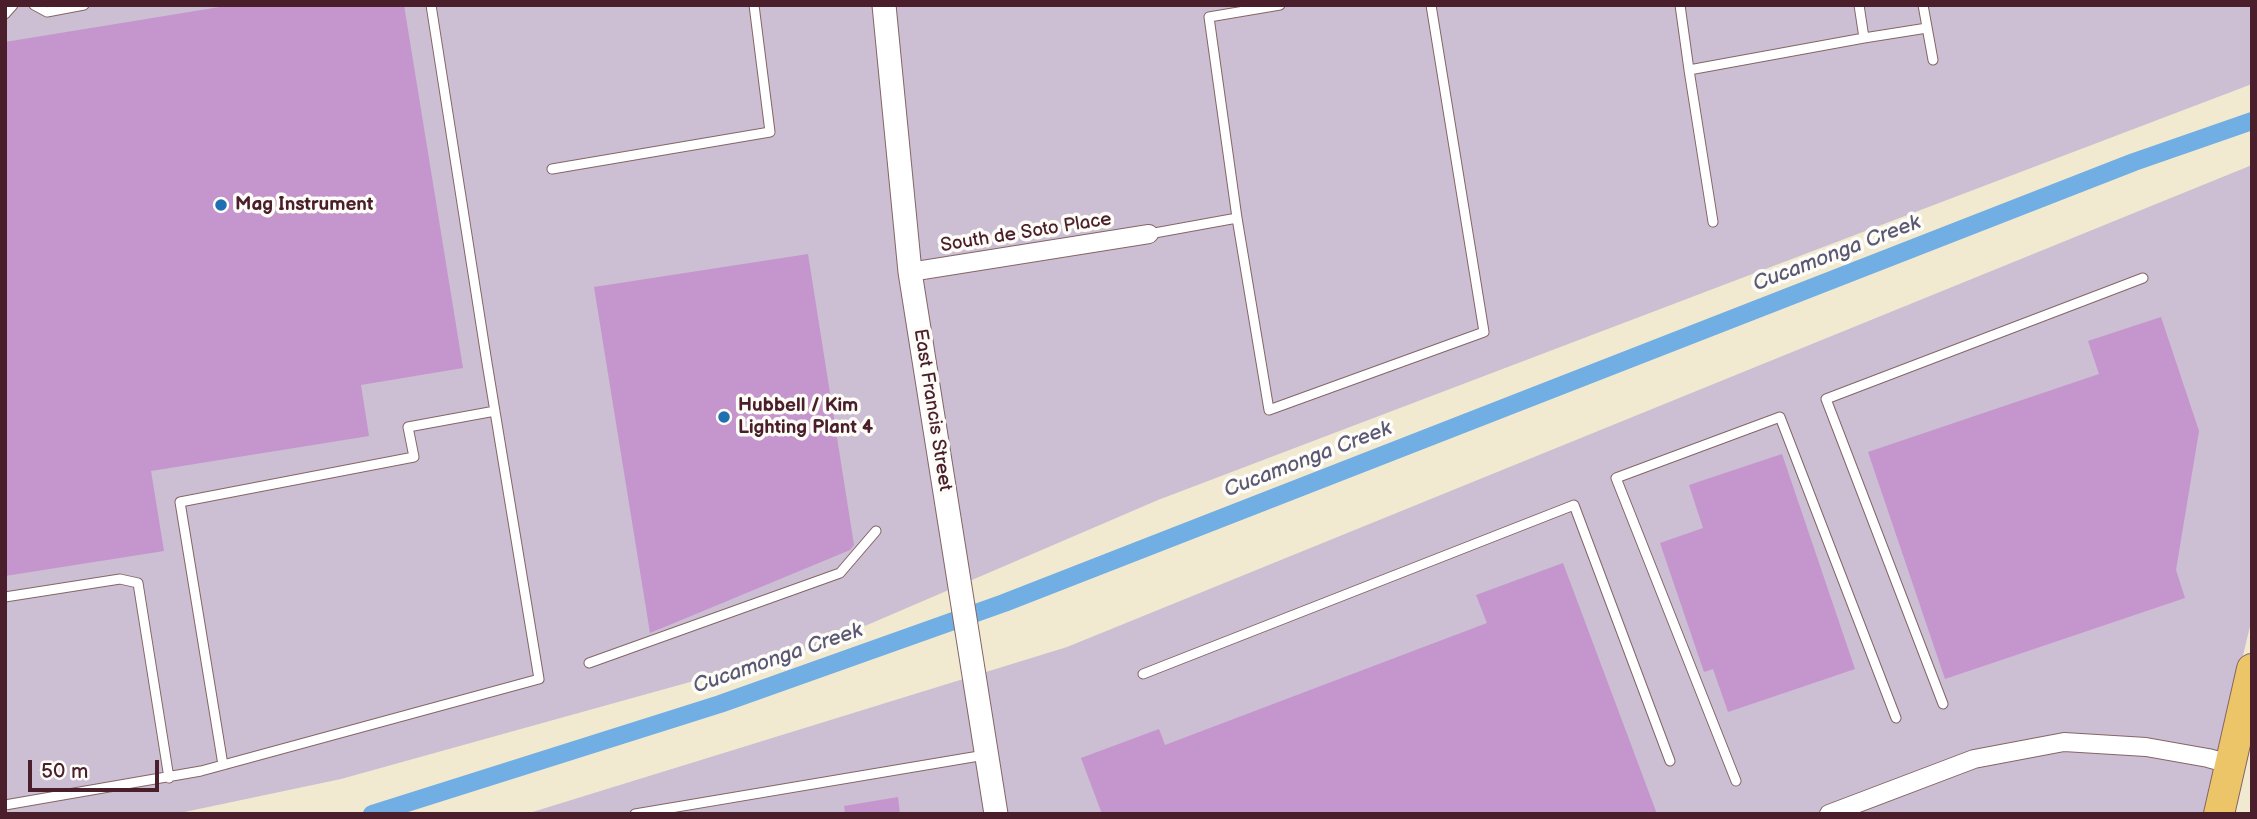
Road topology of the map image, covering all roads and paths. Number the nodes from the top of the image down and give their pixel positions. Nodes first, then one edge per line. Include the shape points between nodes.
1 (13, 5) edge
2 (34, 5) edge
3 (84, 5) edge
4 (431, 5) edge
5 (754, 5) edge
6 (884, 5) edge
7 (1280, 5) edge
8 (1431, 5) edge
9 (1680, 5) edge
10 (1859, 5) edge
11 (1923, 5) edge
12 (5, 14) edge
13 (1927, 28) junction
14 (1864, 38) junction
15 (1933, 61) dead end
16 (1689, 69) junction
17 (552, 169) dead end
18 (1237, 218) junction
19 (1713, 222) dead end
20 (1149, 234) joint
21 (910, 272) junction
22 (2143, 278) dead end
23 (495, 411) junction
24 (876, 531) dead end
25 (5, 597) edge
26 (589, 663) dead end
27 (2252, 669) edge
28 (1143, 674) dead end
29 (1944, 704) dead end
30 (1896, 718) dead end
31 (987, 755) junction
32 (1670, 761) dead end
33 (2230, 764) junction
34 (223, 765) junction
35 (169, 778) junction
36 (1736, 781) dead end
37 (5, 805) edge
38 (635, 814) edge
39 (996, 814) edge
40 (1829, 814) edge
41 (2219, 814) edge

1 - 12 lane
2 - 3 lane via 47,12
4 - 23 lane
5 - 17 lane via 770,132
6 - 21 street, East Francis Street
7 - 18 lane via 1209,17
8 - 18 lane via 1484,332 1269,410
9 - 16 lane
10 - 14 lane
11 - 13 lane
13 - 14 lane
13 - 15 lane
14 - 16 lane
16 - 19 lane
18 - 20 lane
20 - 21 street, South de Soto Place
21 - 31 street, East Francis Street
22 - 29 lane via 1826,399
23 - 34 lane via 539,679
23 - 34 lane via 408,427 414,457 180,502
24 - 26 lane via 839,573
25 - 35 lane via 120,579 138,583
27 - 33 main road
28 - 32 lane via 1574,505
30 - 36 lane via 1780,416 1616,478
31 - 38 lane
31 - 39 street, East Francis Street
33 - 40 street via 2146,747 2064,742 1974,759
33 - 41 main road
34 - 35 lane
35 - 37 lane

